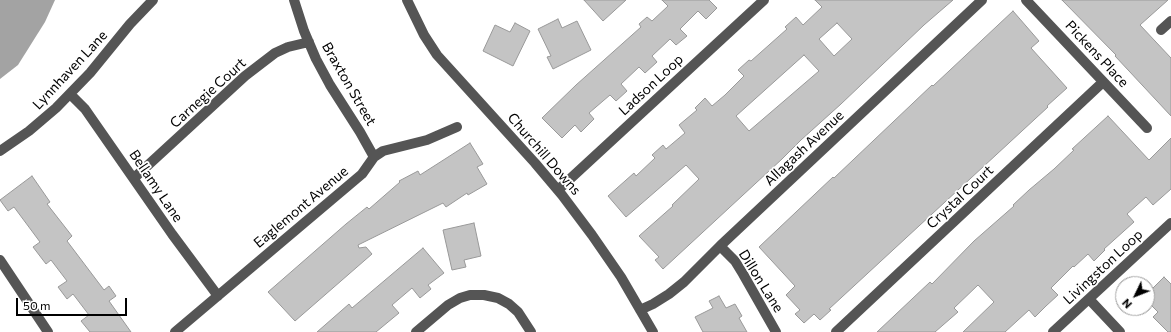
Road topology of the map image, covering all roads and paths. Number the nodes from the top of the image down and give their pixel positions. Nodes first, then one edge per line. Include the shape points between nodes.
1 (153, 0) edge
2 (294, 0) edge
3 (407, 0) edge
4 (764, 0) edge
5 (982, 0) edge
6 (1026, 0) edge
7 (1171, 21) edge
8 (1161, 30) dead end
9 (309, 42) junction
10 (1103, 82) junction
11 (70, 94) junction
12 (457, 127) dead end
13 (1147, 128) dead end
14 (0, 151) edge
15 (374, 157) junction
16 (134, 178) junction
17 (558, 190) junction
18 (1171, 223) edge
19 (720, 246) junction
20 (0, 260) edge
21 (218, 296) junction
22 (1089, 299) junction
23 (640, 310) junction
24 (48, 332) edge
25 (175, 332) edge
26 (416, 332) edge
27 (531, 332) edge
28 (653, 332) edge
29 (776, 332) edge
30 (836, 332) edge
31 (1053, 332) edge
32 (1120, 332) edge

1 - 11 street, Lynnhaven Lane
2 - 9 street, Braxton Street
3 - 17 street, Churchill Downs via 424,35 438,55
4 - 17 street, Ladson Loop
5 - 19 street, Allagash Avenue
6 - 10 street, Pickens Place
7 - 8 street
9 - 15 street, Braxton Street via 330,85
9 - 16 street, Carnegie Court via 274,53 245,76
10 - 13 street, Pickens Place
10 - 30 street, Crystal Court
11 - 14 street, Lynnhaven Lane via 29,131
11 - 16 street, Bellamy Lane via 85,109
12 - 15 street via 427,140
15 - 21 street, Eaglemont Avenue via 362,174
16 - 21 street, Bellamy Lane
17 - 23 street, Churchill Downs via 621,277
18 - 22 street, Livingston Loop
19 - 23 street, Allagash Avenue via 684,282 669,294
19 - 29 street, Dillon Lane via 735,261
20 - 24 street
21 - 25 street, Eaglemont Avenue
22 - 31 street, Livingston Loop
22 - 32 street
23 - 28 street, Churchill Downs
26 - 27 street via 460,298 484,295 510,304

